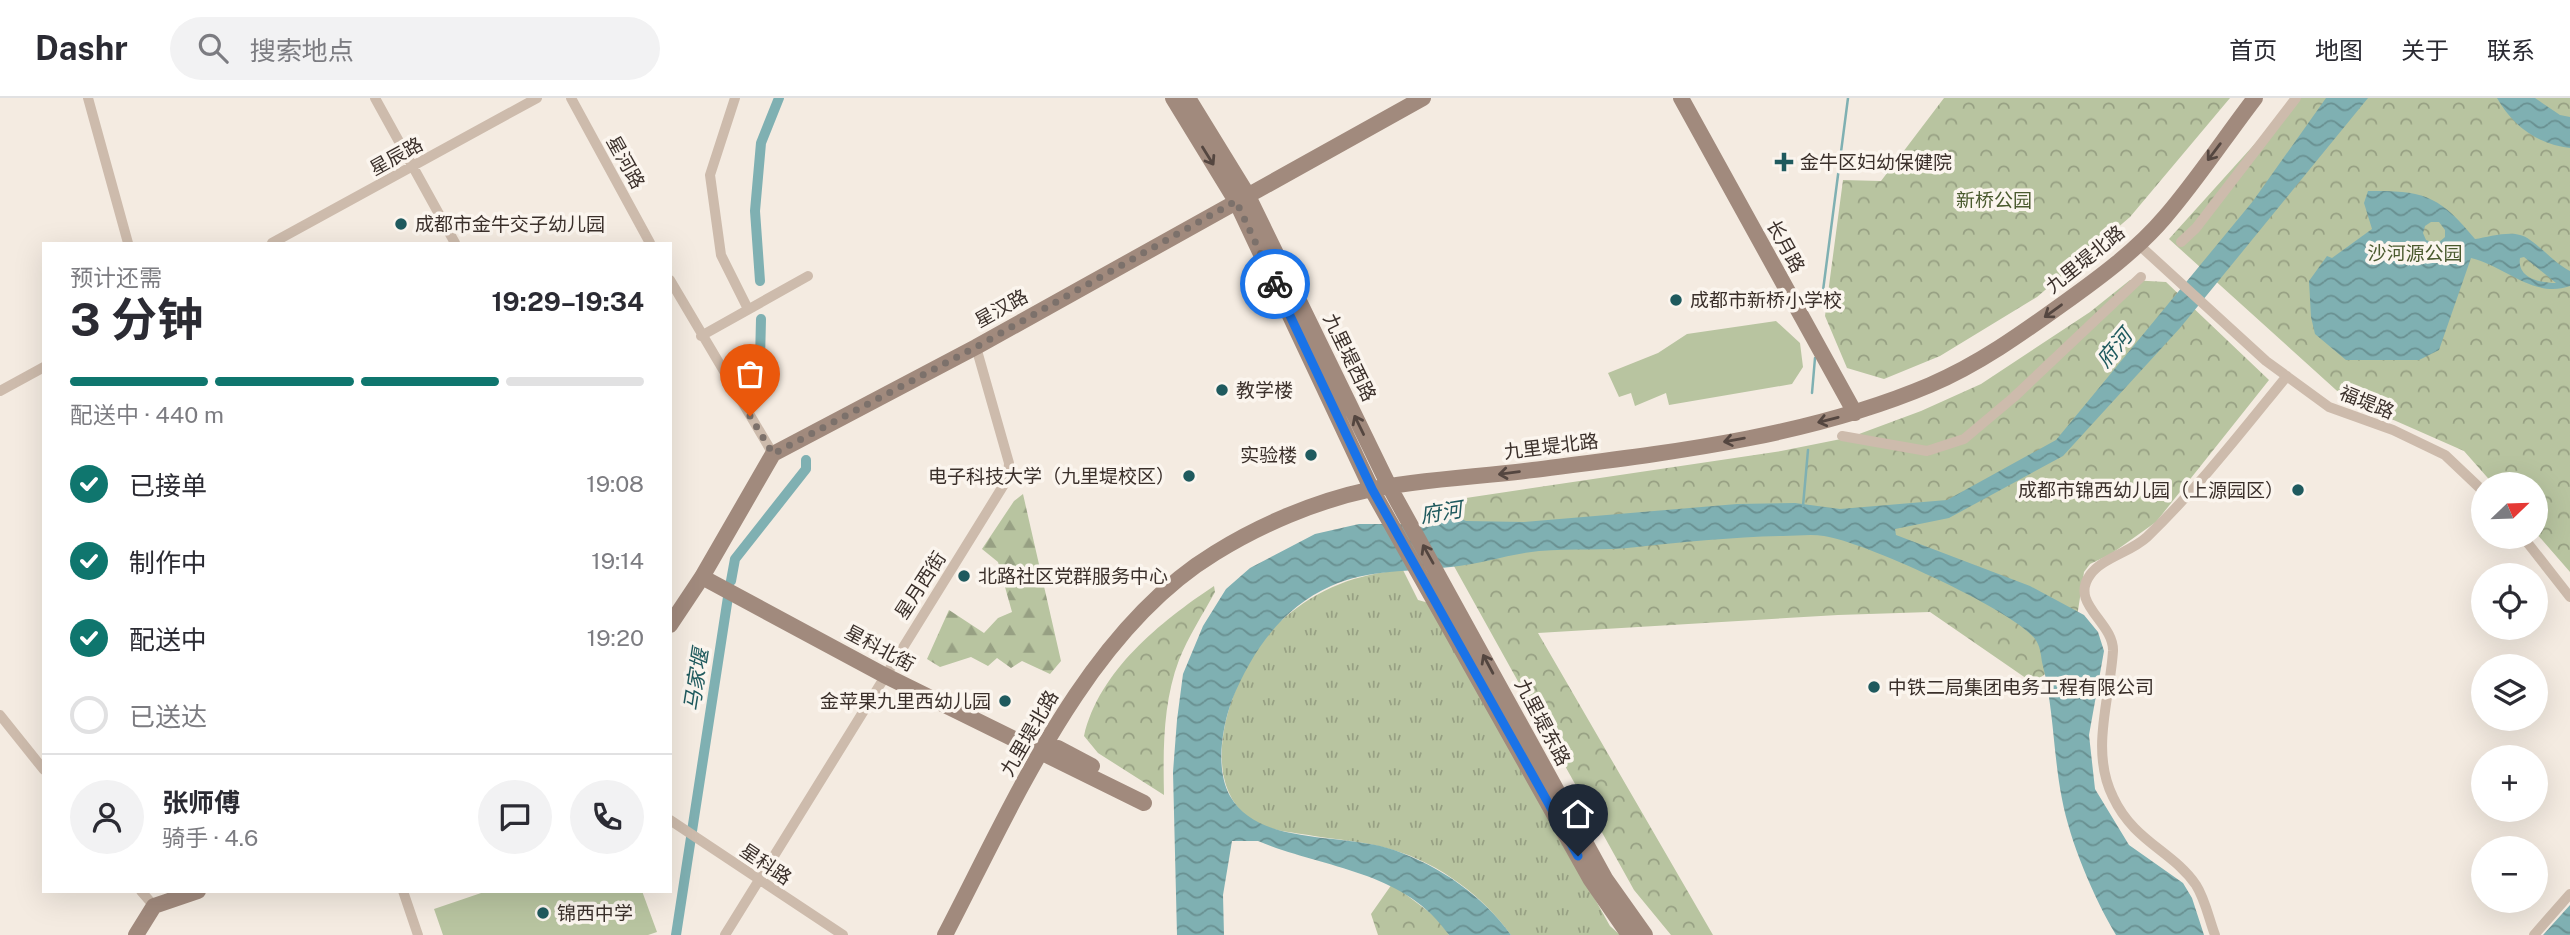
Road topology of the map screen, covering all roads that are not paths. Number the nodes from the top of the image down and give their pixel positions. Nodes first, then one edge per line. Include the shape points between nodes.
1 (88, 98) edge
2 (375, 98) edge
3 (537, 98) edge
4 (570, 98) edge
5 (735, 98) edge
6 (1173, 98) edge
7 (1188, 98) edge
8 (1423, 98) edge
9 (1681, 98) edge
10 (2255, 98) edge
11 (2296, 98) edge
12 (414, 166) junction
13 (1242, 198) junction
14 (128, 242) edge
15 (274, 242) edge
16 (454, 242) edge
17 (649, 242) edge
18 (2181, 242) dead end
19 (2138, 244) junction
20 (808, 276) dead end
21 (2141, 276) dead end
22 (672, 284) edge
23 (748, 309) junction
24 (701, 337) junction
25 (976, 347) junction
26 (42, 369) edge
27 (2287, 376) junction
28 (0, 391) edge
29 (1855, 413) junction
30 (1842, 436) dead end
31 (773, 454) junction
32 (2471, 480) edge
33 (1389, 486) junction
34 (1372, 489) junction
35 (1412, 524) joint
36 (2533, 550) edge
37 (702, 578) junction
38 (2570, 597) edge
39 (672, 622) edge
40 (884, 675) junction
41 (0, 715) edge
42 (1040, 752) junction
43 (42, 768) edge
44 (672, 821) edge
45 (756, 880) junction
46 (143, 893) edge
47 (192, 893) edge
48 (404, 893) edge
49 (2570, 894) edge
50 (154, 906) junction
51 (136, 935) edge
52 (418, 935) edge
53 (725, 935) edge
54 (843, 935) edge
55 (945, 935) edge
56 (1629, 935) edge
57 (1645, 935) edge
58 (2215, 935) edge
59 (2534, 935) edge

1 - 14 street
2 - 12 street
3 - 12 street, 星辰路
4 - 17 street, 星河路
5 - 23 street via 709,175 720,255
6 -> 13 street
7 - 13 street, 九里堤西路
8 - 13 street, 星汉路
9 - 29 street, 长月路
10 -> 19 street, 九里堤北路 via 2165,218
11 - 18 street
12 - 15 street, 星辰路
12 - 16 street
13 - 25 street, 星汉路
33 -> 13 street, 九里堤西路
13 - 34 street
19 - 27 street, 福堤路
19 -> 29 street, 九里堤北路 via 2001,349 1932,384
20 - 23 street
21 - 30 street via 1964,439 1927,451
22 - 24 street
23 - 24 street
24 - 31 street
25 - 31 street, 星汉路
25 - 40 street, 星月西街 via 1009,463 1008,478
26 - 28 street
27 - 32 street, 福堤路 via 2329,407 2445,455
27 - 58 street via 2144,540 2094,571 2084,598 2107,629 2113,648 2101,752 2106,783 2134,831 2197,886
29 -> 33 street, 九里堤北路 via 1774,433 1635,457
31 - 37 street
33 - 34 street, 九里堤北路
33 - 35 street, 九里堤西路
34 - 42 street, 九里堤北路 via 1280,520 1213,554 1159,597 1114,643
34 - 56 street via 1591,880
57 -> 35 street, 九里堤东路 via 1588,849
36 - 38 street
37 - 39 street
37 - 40 street, 星科北街
40 - 42 street, 星科北街
40 - 45 street, 星月西街
41 - 43 street
42 - 42 street, 星科北街 via 1051,757 1144,803 1129,785 1058,748
42 - 55 street, 九里堤北路
44 - 45 street, 星科路
45 - 53 street, 星月西街
45 - 54 street, 星科路
46 - 50 street
47 - 50 street
48 - 52 street
49 - 59 street
50 - 51 street

